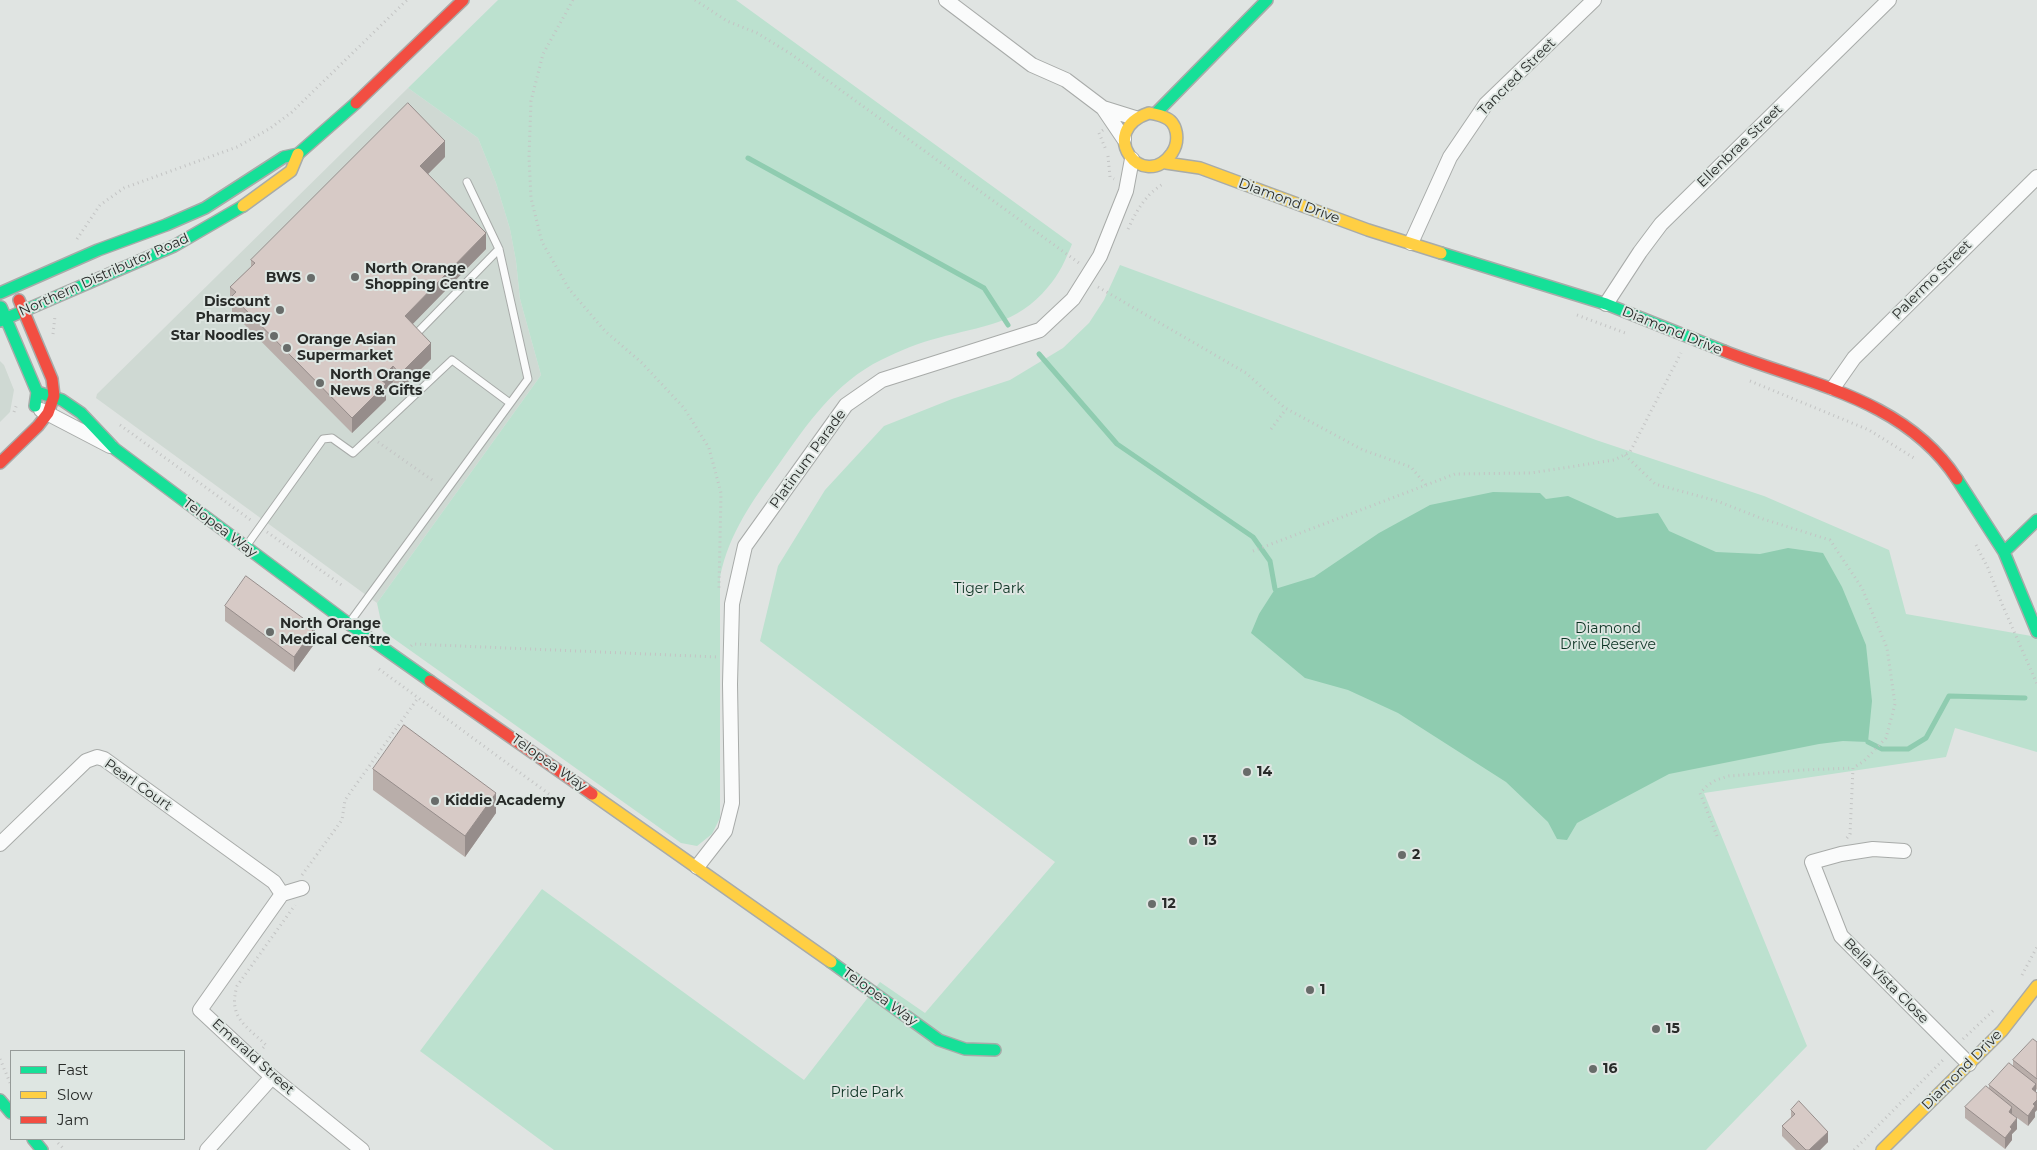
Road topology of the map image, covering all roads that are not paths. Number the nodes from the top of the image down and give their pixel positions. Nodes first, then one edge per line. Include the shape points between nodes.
1 (463, 0) edge
2 (1267, 0) edge
3 (1594, 0) edge
4 (1889, 0) edge
5 (950, 1) edge
6 (1189, 78) junction
7 (1103, 108) junction
8 (1156, 113) junction
9 (1176, 114) junction
10 (1135, 118) junction
11 (1178, 136) junction
12 (1124, 139) junction
13 (298, 154) junction
14 (1132, 159) junction
15 (1166, 163) junction
16 (1148, 167) junction
17 (1200, 168) junction
18 (2037, 177) edge
19 (467, 182) dead end
20 (1126, 192) junction
21 (1412, 243) junction
22 (499, 249) junction
23 (14, 287) junction
24 (0, 293) edge
25 (0, 303) edge
26 (1606, 304) junction
27 (24, 311) junction
28 (3, 320) edge
29 (418, 332) edge
30 (1833, 388) junction
31 (36, 392) junction
32 (54, 396) junction
33 (510, 403) junction
34 (37, 413) junction
35 (115, 449) junction
36 (0, 463) edge
37 (2037, 520) edge
38 (246, 548) junction
39 (2004, 552) junction
40 (349, 624) junction
41 (2037, 632) edge
42 (0, 844) edge
43 (1904, 851) dead end
44 (697, 867) junction
45 (299, 889) road end
46 (282, 894) junction
47 (2037, 986) edge
48 (995, 1050) dead end
49 (1969, 1064) junction
50 (272, 1077) junction
51 (0, 1100) edge
52 (10, 1112) edge
53 (34, 1140) edge
54 (42, 1150) edge
55 (207, 1150) edge
56 (362, 1150) edge
57 (1882, 1150) edge

1 - 13 street, Northern Distributor Road
2 - 6 street
3 - 21 street, Tancred Street via 1486,104 1450,157
4 - 26 street, Ellenbrae Street via 1661,224
5 - 7 street via 1032,65 1066,80
6 - 8 street
6 - 9 street
7 - 10 street
7 - 12 street
8 - 9 street
8 - 10 street
9 - 11 street
10 - 12 street via 1125,131
11 - 15 street via 1177,148
11 - 17 street
12 - 14 street
13 - 23 street, Northern Distributor Road via 284,157 205,208
13 - 27 street, Northern Distributor Road via 291,171 208,227 174,246
14 - 16 street
14 - 20 street, Platinum Parade
15 - 16 street
15 - 17 street, Diamond Drive
16 - 20 street, Platinum Parade
17 - 21 street, Diamond Drive
18 - 30 street, Palermo Street via 1854,358
19 - 22 lane
20 - 44 street, Platinum Parade via 1100,256 1073,299 1040,330 882,380 846,405 745,546 732,604 732,803 725,831
21 - 26 street, Diamond Drive
22 - 29 lane
22 - 33 lane via 528,379
23 - 24 street, Northern Distributor Road
23 - 27 street
25 - 28 street
26 - 30 street, Diamond Drive via 1732,354
27 - 28 street, Northern Distributor Road
27 - 32 street via 52,379
28 - 31 street
30 - 39 street, Diamond Drive via 1914,431 1947,464
31 - 32 street, Telopea Way
31 - 34 street
32 - 34 street
32 - 35 street, Telopea Way via 74,406
33 - 38 lane via 452,360 353,453 332,438 323,439
33 - 40 lane
34 - 35 street, Telopea Way
34 - 36 street via 38,426
35 - 38 street, Telopea Way
37 - 39 street
38 - 40 street, Telopea Way
39 - 41 street, Diamond Drive
40 - 44 street, Telopea Way
42 - 46 street, Pearl Court via 86,761 97,757 274,882
43 - 49 street, Bella Vista Close via 1873,849 1812,862 1841,936
44 - 48 street, Telopea Way via 939,1040 965,1049
45 - 46 street
46 - 50 street, Emerald Street via 200,1010
47 - 49 street, Diamond Drive via 2002,1031
49 - 57 street, Diamond Drive
50 - 55 street
50 - 56 street, Emerald Street
51 - 52 street
53 - 54 street

